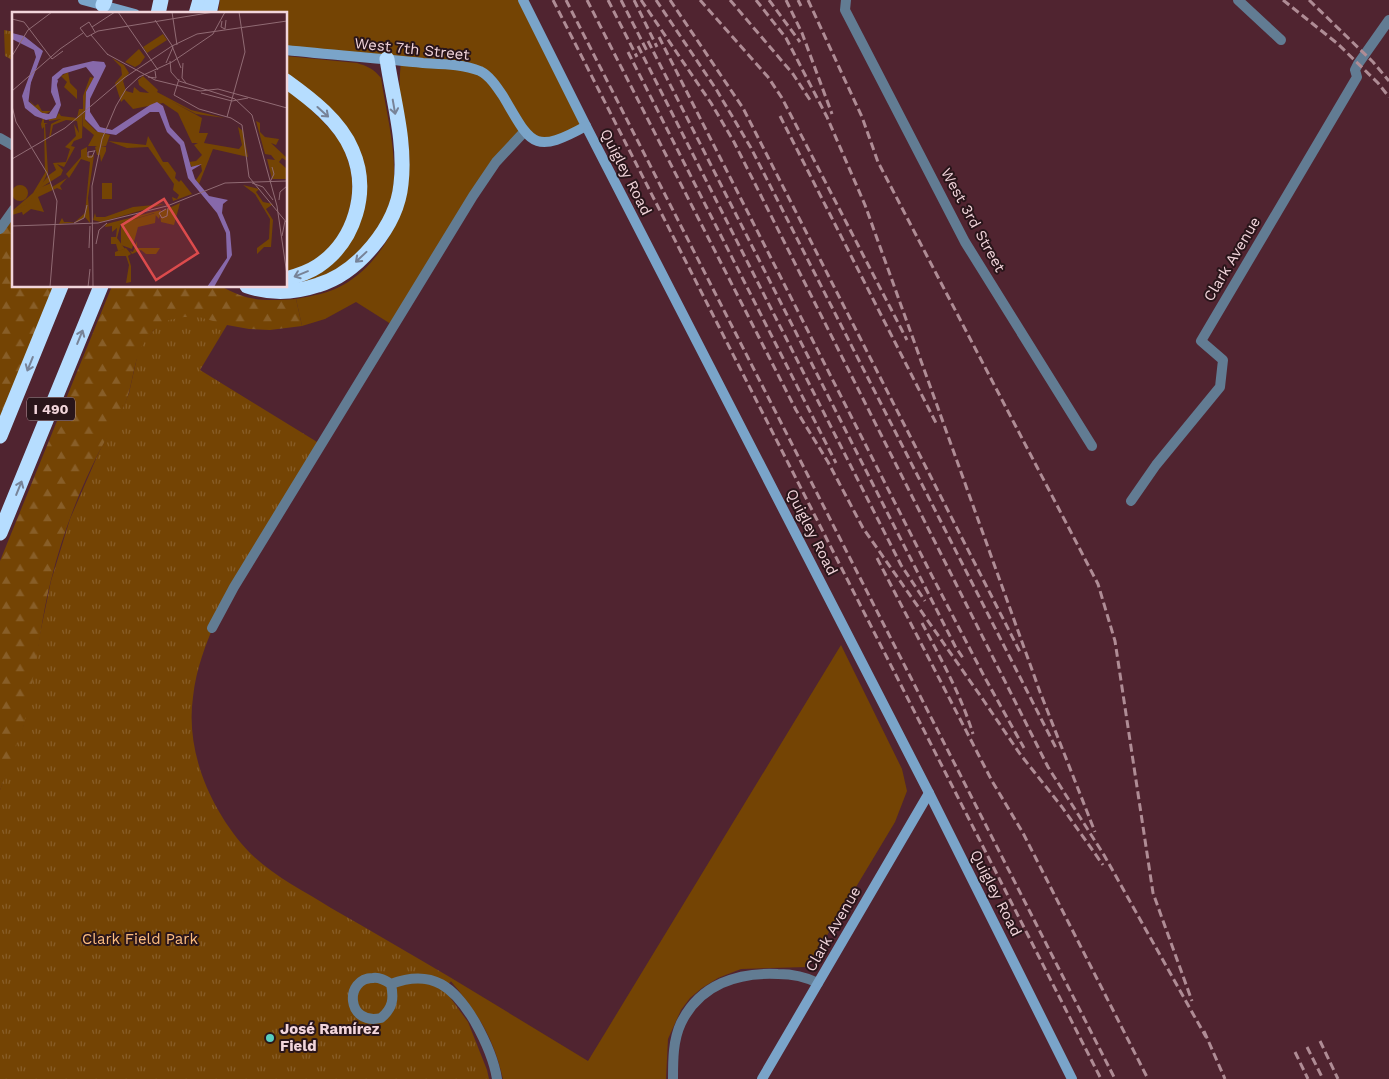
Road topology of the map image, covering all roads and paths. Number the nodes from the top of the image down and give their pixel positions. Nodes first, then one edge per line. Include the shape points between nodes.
1 (83, 0) edge
2 (523, 0) edge
3 (846, 0) edge
4 (1238, 0) edge
5 (104, 2) edge
6 (128, 12) edge
7 (1389, 20) edge
8 (1281, 40) dead end
9 (288, 50) edge
10 (387, 59) junction
11 (288, 83) edge
12 (586, 126) junction
13 (524, 132) junction
14 (0, 138) edge
15 (12, 145) edge
16 (12, 212) edge
17 (0, 229) edge
18 (288, 278) edge
19 (60, 288) edge
20 (100, 288) edge
21 (254, 288) edge
22 (0, 436) edge
23 (1092, 446) dead end
24 (1131, 501) dead end
25 (0, 533) edge
26 (212, 628) dead end
27 (929, 793) junction
28 (818, 983) junction
29 (392, 984) junction
30 (497, 1079) edge
31 (673, 1079) edge
32 (762, 1079) edge
33 (1072, 1079) edge

1 - 5 street
2 - 12 street, Quigley Road
3 - 23 street, West 3rd Street via 845,10 965,242
4 - 8 street
5 - 6 street
7 - 24 street, Clark Avenue via 1358,64 1355,70 1357,78 1201,341 1223,360 1220,387
9 - 10 street, West 7th Street
10 - 13 street, West 7th Street via 480,71 498,88
10 -> 21 highway via 402,168 397,202 380,237 361,258 320,285 287,292
11 -> 18 highway via 342,132 352,149 360,186 355,218 341,244 317,266
12 - 13 street via 552,142 540,143
12 - 27 street, Quigley Road
13 - 26 street via 496,162 473,196
14 - 15 street
16 - 17 street
19 -> 22 highway, I 490
25 -> 20 highway, I 490
27 - 28 street, Clark Avenue
27 - 33 street, Quigley Road
28 - 31 street via 794,974 754,974 722,982 708,991 687,1012 680,1025
28 - 32 street, Clark Avenue
29 - 29 street via 380,978 366,978 354,992 354,1008 368,1019 381,1018 393,1002
29 - 30 street via 411,978 427,979 458,995 483,1035

